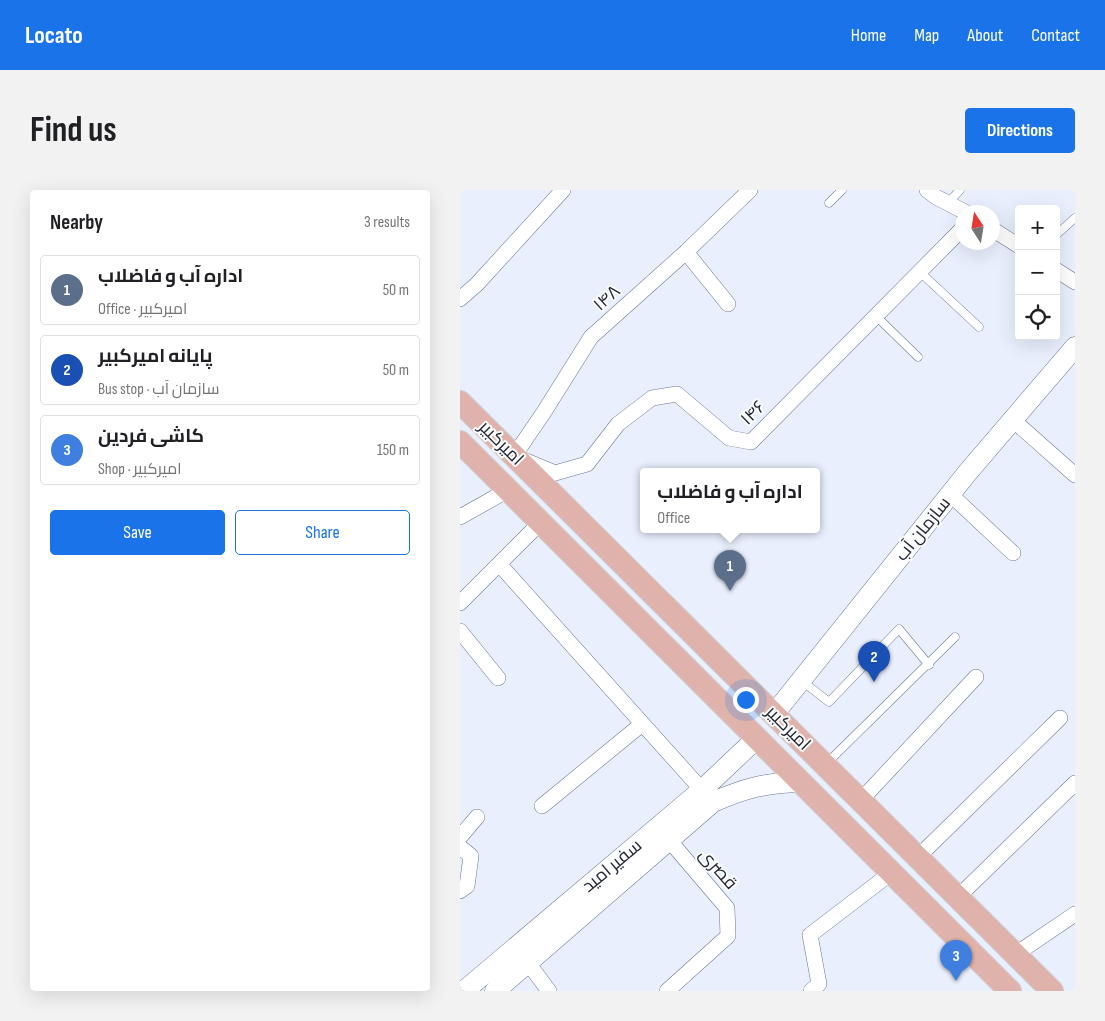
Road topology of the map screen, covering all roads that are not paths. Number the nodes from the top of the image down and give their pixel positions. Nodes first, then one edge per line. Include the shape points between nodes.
1 (563, 190) edge
2 (750, 190) edge
3 (842, 190) edge
4 (927, 190) edge
5 (960, 190) edge
6 (829, 203) dead end
7 (948, 203) junction
8 (955, 207) edge
9 (1075, 218) edge
10 (1060, 231) edge
11 (1000, 234) edge
12 (955, 236) edge
13 (1015, 243) edge
14 (686, 252) junction
15 (920, 272) junction
16 (1060, 273) edge
17 (1075, 282) edge
18 (460, 300) edge
19 (728, 304) dead end
20 (876, 316) junction
21 (978, 327) dead end
22 (1075, 346) edge
23 (918, 357) dead end
24 (460, 402) edge
25 (1013, 420) junction
26 (460, 442) edge
27 (514, 456) junction
28 (1075, 475) edge
29 (508, 490) junction
30 (950, 494) junction
31 (460, 517) edge
32 (541, 522) junction
33 (1013, 553) dead end
34 (499, 564) junction
35 (460, 603) edge
36 (460, 630) edge
37 (955, 638) dead end
38 (929, 665) junction
39 (976, 677) dead end
40 (498, 678) dead end
41 (801, 680) junction
42 (774, 714) junction
43 (1060, 718) dead end
44 (642, 724) junction
45 (757, 738) junction
46 (825, 765) junction
47 (800, 782) junction
48 (1075, 783) edge
49 (702, 790) junction
50 (861, 800) junction
51 (542, 806) dead end
52 (477, 817) dead end
53 (663, 833) junction
54 (460, 837) edge
55 (460, 847) edge
56 (918, 857) junction
57 (891, 873) junction
58 (460, 892) edge
59 (958, 898) junction
60 (1075, 914) edge
61 (1016, 954) junction
62 (528, 964) junction
63 (464, 991) edge
64 (495, 991) edge
65 (548, 991) edge
66 (667, 991) edge
67 (811, 991) edge
68 (1010, 991) edge
69 (1052, 991) edge

1 - 18 street
2 - 14 street, ۱۴۸
3 - 6 lane
4 - 7 street
5 - 7 lane
7 - 8 street
9 - 10 lane
11 - 13 street
12 - 15 street, ۱۴۶
14 - 19 street
14 - 27 street, ۱۴۸ via 591,337
15 - 20 street, ۱۴۶
15 - 21 lane
16 - 17 street
20 - 23 lane
20 - 27 street, ۱۴۶ via 752,442 729,438 677,394 652,398 618,424 587,464 555,473
22 - 25 street, سازمان آب
24 - 27 main road, امیرکبیر
25 - 28 street
25 - 30 street, سازمان آب
26 - 29 main road, امیرکبیر
27 - 42 main road, امیرکبیر
29 - 31 street
29 - 32 main road, امیرکبیر
30 - 33 street
30 - 41 street, سازمان آب
32 - 34 street
32 - 45 main road, امیرکبیر
34 - 35 street
34 - 44 street
36 - 40 street
37 - 38 lane
38 - 41 lane via 899,629 829,702
38 - 46 lane
39 - 50 street
41 - 42 street, سازمان آب
42 - 46 main road, امیرکبیر
43 - 56 street
44 - 49 street
44 - 51 street
45 - 47 main road, امیرکبیر
45 - 49 street, سفیر امید
46 - 50 main road, امیرکبیر
47 - 53 street, سفیر امید via 774,782 746,788 714,802
47 - 57 main road, امیرکبیر
48 - 59 street
49 - 53 street, سفیر امید
50 - 56 main road, امیرکبیر
52 - 54 street
53 - 62 street, سفیر امید
53 - 63 street, سفیر امید
53 - 66 street, قصری via 727,908 728,936
55 - 58 street via 471,856 467,886
56 - 59 main road, امیرکبیر
57 - 67 street via 810,935 819,984
57 - 68 main road, امیرکبیر
59 - 61 main road, امیرکبیر
60 - 61 street
61 - 69 main road, امیرکبیر
62 - 64 street, سفیر امید
62 - 65 street

